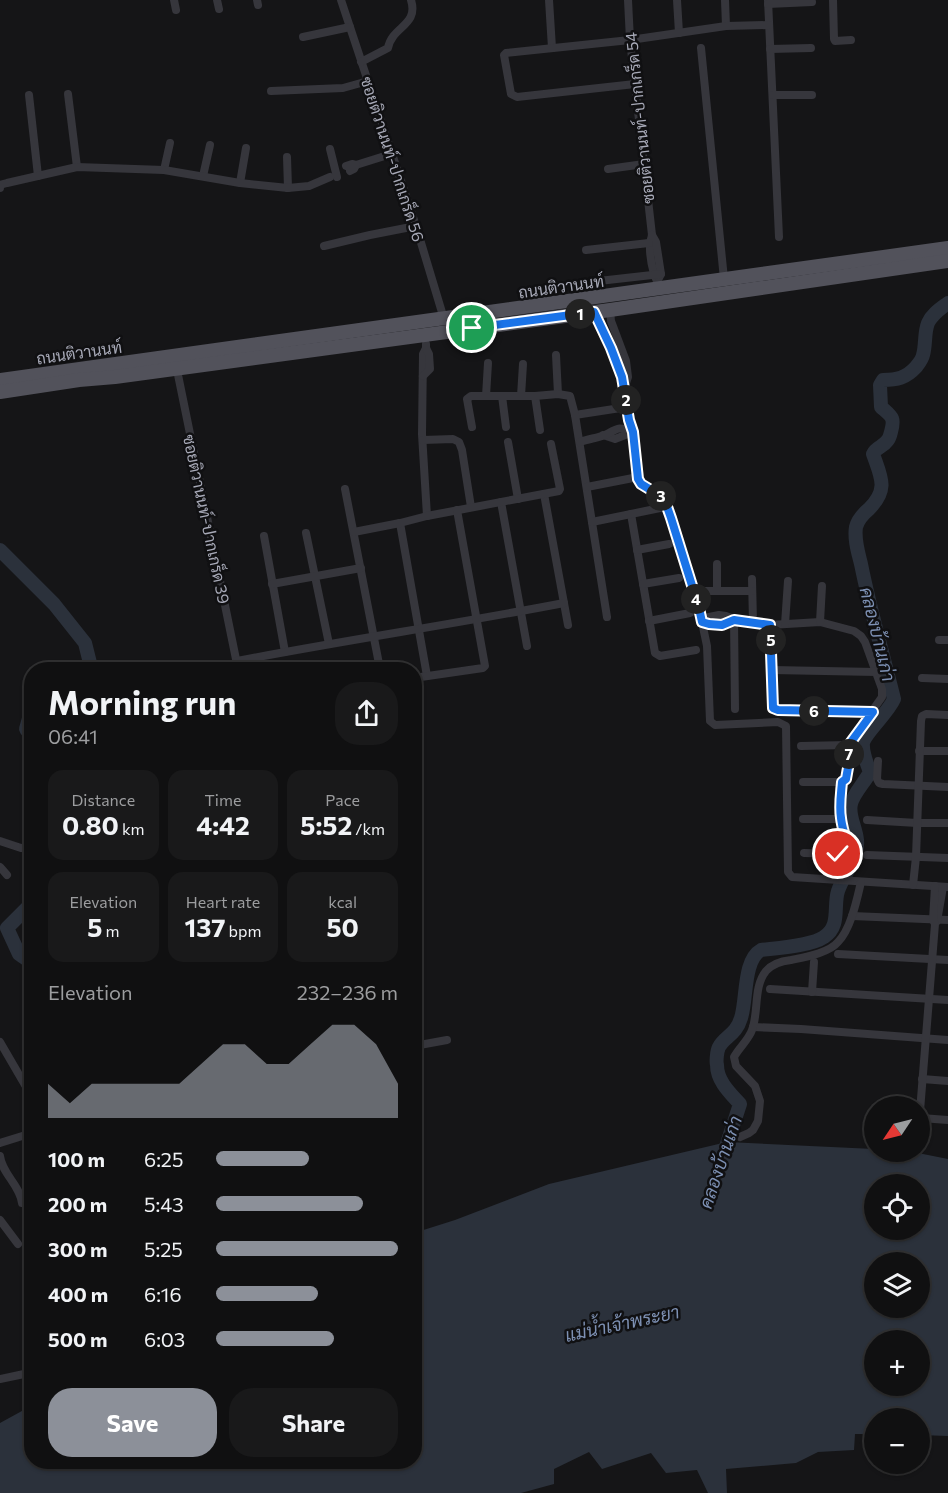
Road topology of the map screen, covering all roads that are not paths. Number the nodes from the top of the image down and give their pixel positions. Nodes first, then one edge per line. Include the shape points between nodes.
1 (174, 0) edge
2 (341, 0) edge
3 (411, 0) edge
4 (549, 0) edge
5 (628, 0) edge
6 (677, 0) edge
7 (725, 0) edge
8 (833, 0) edge
9 (768, 2) edge
10 (812, 2) dead end
11 (176, 10) dead end
12 (769, 25) junction
13 (726, 26) junction
14 (350, 27) junction
15 (679, 33) junction
16 (303, 37) dead end
17 (630, 40) junction
18 (851, 40) dead end
19 (552, 48) junction
20 (701, 48) dead end
21 (811, 48) dead end
22 (770, 49) junction
23 (361, 62) junction
24 (368, 81) junction
25 (634, 84) junction
26 (271, 91) dead end
27 (68, 94) dead end
28 (773, 95) junction
29 (812, 95) dead end
30 (29, 96) dead end
31 (170, 142) dead end
32 (210, 145) dead end
33 (246, 148) dead end
34 (330, 149) dead end
35 (391, 154) junction
36 (287, 157) dead end
37 (644, 164) junction
38 (77, 167) junction
39 (608, 169) dead end
40 (164, 170) junction
41 (342, 172) junction
42 (38, 176) junction
43 (203, 176) junction
44 (240, 183) junction
45 (0, 188) edge
46 (288, 188) junction
47 (416, 226) junction
48 (779, 237) dead end
49 (651, 239) junction
50 (324, 246) dead end
51 (948, 248) edge
52 (586, 250) dead end
53 (948, 261) edge
54 (658, 279) junction
55 (724, 279) junction
56 (763, 281) junction
57 (590, 282) dead end
58 (610, 310) junction
59 (594, 312) junction
60 (444, 319) junction
61 (426, 342) junction
62 (556, 355) dead end
63 (175, 362) junction
64 (488, 363) dead end
65 (523, 364) dead end
66 (0, 380) edge
67 (624, 389) junction
68 (0, 392) edge
69 (558, 394) junction
70 (486, 396) junction
71 (502, 396) junction
72 (521, 396) junction
73 (535, 396) junction
74 (627, 407) junction
75 (575, 415) junction
76 (506, 427) dead end
77 (472, 428) dead end
78 (540, 430) dead end
79 (633, 432) junction
80 (423, 440) junction
81 (508, 442) dead end
82 (580, 442) junction
83 (551, 444) dead end
84 (633, 478) dead end
85 (587, 487) junction
86 (345, 489) dead end
87 (544, 494) junction
88 (518, 499) junction
89 (501, 502) junction
90 (471, 507) junction
91 (660, 508) dead end
92 (457, 510) junction
93 (631, 514) junction
94 (427, 516) junction
95 (592, 522) junction
96 (400, 523) junction
97 (354, 532) junction
98 (306, 533) dead end
99 (264, 536) dead end
100 (669, 544) dead end
101 (637, 550) junction
102 (717, 564) dead end
103 (361, 568) junction
104 (315, 576) junction
105 (679, 578) dead end
106 (752, 579) dead end
107 (788, 581) dead end
108 (272, 584) junction
109 (643, 584) junction
110 (822, 586) dead end
111 (704, 591) dead end
112 (717, 591) junction
113 (752, 591) junction
114 (564, 603) junction
115 (521, 612) junction
116 (690, 613) dead end
117 (607, 617) dead end
118 (478, 620) junction
119 (734, 620) junction
120 (649, 621) junction
121 (702, 622) junction
122 (753, 622) junction
123 (820, 622) junction
124 (784, 624) junction
125 (770, 625) junction
126 (568, 626) dead end
127 (419, 630) junction
128 (373, 636) junction
129 (329, 644) junction
130 (527, 646) dead end
131 (696, 650) dead end
132 (285, 652) junction
133 (236, 662) edge
134 (248, 662) edge
135 (379, 662) edge
136 (772, 670) junction
137 (876, 672) junction
138 (427, 676) junction
139 (422, 677) edge
140 (922, 678) dead end
141 (948, 679) edge
142 (735, 709) dead end
143 (873, 712) junction
144 (948, 715) edge
145 (801, 746) dead end
146 (848, 746) junction
147 (919, 751) junction
148 (948, 751) edge
149 (878, 761) dead end
150 (803, 782) dead end
151 (842, 782) junction
152 (918, 786) junction
153 (948, 787) edge
154 (802, 819) dead end
155 (841, 819) junction
156 (867, 820) dead end
157 (917, 823) junction
158 (948, 823) edge
159 (0, 840) edge
160 (24, 848) edge
161 (804, 853) dead end
162 (867, 855) dead end
163 (916, 857) junction
164 (948, 858) edge
165 (0, 867) edge
166 (7, 876) dead end
167 (859, 882) junction
168 (913, 885) junction
169 (942, 886) edge
170 (852, 916) junction
171 (948, 920) edge
172 (935, 921) junction
173 (838, 954) dead end
174 (931, 959) junction
175 (948, 960) edge
176 (814, 962) dead end
177 (770, 989) dead end
178 (813, 992) junction
179 (928, 999) junction
180 (948, 1000) edge
181 (753, 1027) junction
182 (925, 1039) junction
183 (447, 1040) dead end
184 (948, 1040) edge
185 (0, 1042) edge
186 (422, 1045) edge
187 (922, 1079) junction
188 (948, 1081) edge
189 (24, 1083) edge
190 (921, 1096) edge
191 (930, 1119) edge
192 (948, 1120) edge
193 (24, 1136) edge
194 (740, 1137) dead end
195 (0, 1143) edge
196 (0, 1156) edge
197 (22, 1203) dead end
198 (0, 1220) edge
199 (18, 1244) dead end
200 (24, 1374) dead end
201 (0, 1379) edge

1 - 11 street
2 - 14 street, ซอยติวานนท์-ปากเกร็ด 56
3 - 23 street via 411,19 390,40 388,48
4 - 19 street
5 - 17 street, ซอยติวานนท์-ปากเกร็ด 54
6 - 15 street
7 - 13 street
8 - 18 street via 834,39
9 - 10 street
9 - 12 street
12 - 13 street
12 - 22 street
13 - 15 street
14 - 16 street
14 - 23 street, ซอยติวานนท์-ปากเกร็ด 56
15 - 17 street
17 - 19 street
17 - 25 street, ซอยติวานนท์-ปากเกร็ด 54
19 - 25 street via 505,53 513,96
20 - 55 street
21 - 22 street
22 - 28 street
23 - 24 street, ซอยติวานนท์-ปากเกร็ด 56
24 - 26 street via 343,88
24 - 35 street, ซอยติวานนท์-ปากเกร็ด 56
25 - 37 street, ซอยติวานนท์-ปากเกร็ด 54
27 - 38 street
28 - 29 street
28 - 48 street
30 - 42 street
31 - 40 street
32 - 43 street
33 - 44 street
34 - 41 street
35 - 41 street
35 - 47 street, ซอยติวานนท์-ปากเกร็ด 56
36 - 46 street
37 - 39 street
37 - 49 street, ซอยติวานนท์-ปากเกร็ด 54
38 - 40 street
38 - 42 street
40 - 43 street
41 - 46 street via 309,186
42 - 45 street
43 - 44 street
44 - 46 street
47 - 50 street
47 - 60 street, ซอยติวานนท์-ปากเกร็ด 56
49 - 52 street
49 - 54 street, ซอยติวานนท์-ปากเกร็ด 54
51 - 56 main road, ถนนติวานนท์
53 - 56 main road, ถนนติวานนท์
54 - 55 main road, ถนนติวานนท์
54 - 57 street
54 - 60 main road, ถนนติวานนท์
55 - 56 main road, ถนนติวานนท์
56 - 58 main road, ถนนติวานนท์
58 - 59 main road, ถนนติวานนท์
58 - 67 street via 626,361 628,377
59 - 61 main road, ถนนติวานนท์
59 - 67 street via 618,363
60 - 63 main road, ถนนติวานนท์
61 - 63 main road, ถนนติวานนท์
61 - 80 street
62 - 69 street
63 - 66 main road, ถนนติวานนท์
63 - 68 main road, ถนนติวานนท์
63 - 133 street, ซอยติวานนท์-ปากเกร็ด 39
64 - 70 street
65 - 72 street
67 - 74 street
69 - 73 street
69 - 75 street via 570,396
70 - 71 street
70 - 77 street via 467,399
71 - 72 street
71 - 76 street
72 - 73 street
73 - 78 street
74 - 75 street
74 - 79 street
75 - 82 street
79 - 82 street via 613,429
79 - 121 street via 638,479 665,501
80 - 90 street via 459,442
80 - 94 street
81 - 88 street
82 - 85 street
83 - 87 street via 560,489
84 - 85 street
85 - 95 street
86 - 97 street
87 - 88 street
87 - 114 street
88 - 89 street
89 - 90 street
89 - 115 street
90 - 92 street
91 - 93 street
92 - 94 street
92 - 118 street
93 - 95 street
93 - 101 street
94 - 96 street
95 - 117 street
96 - 97 street
96 - 127 street
97 - 103 street
98 - 104 street
99 - 108 street
100 - 101 street
101 - 109 street
102 - 112 street
103 - 104 street
103 - 128 street
104 - 108 street
104 - 129 street
105 - 109 street
106 - 113 street
107 - 124 street
108 - 132 street
109 - 120 street
110 - 123 street
111 - 112 street
112 - 113 street
113 - 122 street
114 - 115 street
114 - 126 street
115 - 118 street
115 - 130 street
116 - 120 street
118 - 127 street
118 - 138 street via 485,666
119 - 121 street via 722,625
119 - 122 street
119 - 142 street
120 - 131 street via 655,653 660,656
121 - 167 street via 710,721 715,725 778,722 786,726 788,872 792,877
122 - 125 street
123 - 124 street
123 - 137 street via 861,636
124 - 125 street
125 - 136 street
127 - 128 street
127 - 138 street
128 - 129 street
128 - 135 street
129 - 132 street
132 - 134 street
136 - 137 street
136 - 143 street via 773,708
137 - 143 street via 882,697
138 - 139 street
140 - 141 street
143 - 146 street
144 - 147 street via 922,716
145 - 146 street
146 - 151 street via 849,762
147 - 148 street
147 - 152 street
149 - 152 street via 879,783
150 - 151 street
151 - 155 street
152 - 153 street
152 - 157 street
154 - 155 street
155 - 161 street via 847,848 838,854
156 - 157 street
157 - 158 street
157 - 163 street
159 - 160 street
162 - 163 street
163 - 164 street
163 - 168 street
165 - 166 street
167 - 168 street
167 - 170 street
168 - 169 street
169 - 172 street
170 - 172 street
170 - 181 street via 838,943 828,950 767,969 759,988
171 - 172 street
172 - 174 street
173 - 174 street
174 - 175 street
174 - 179 street
176 - 178 street
177 - 178 street
178 - 179 street
179 - 180 street
179 - 182 street
181 - 182 street
181 - 194 street via 734,1057 736,1066 755,1086 760,1101 758,1121 753,1130
182 - 184 street
182 - 187 street
183 - 186 street
185 - 189 street
187 - 188 street
187 - 190 street
191 - 192 street
193 - 195 street
196 - 197 street
198 - 199 street
200 - 201 street

